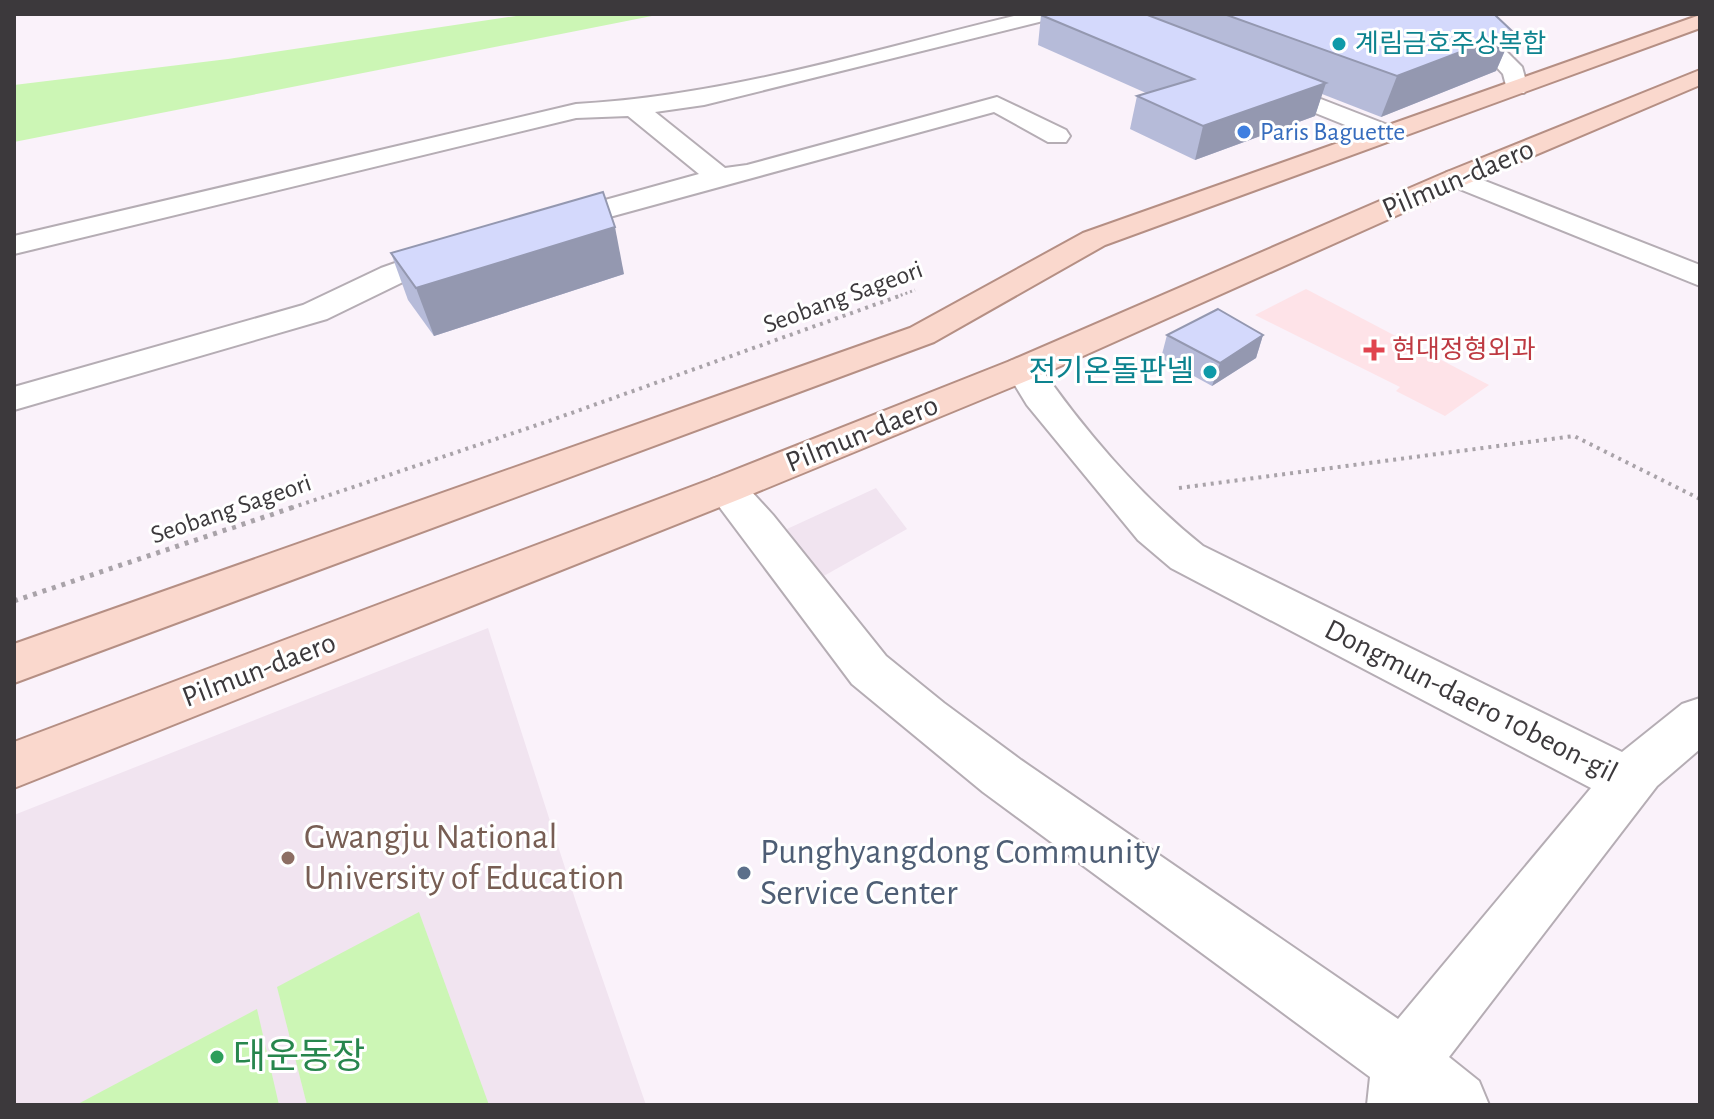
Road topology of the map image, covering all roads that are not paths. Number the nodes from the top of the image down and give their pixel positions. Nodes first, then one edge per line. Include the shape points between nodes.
1 (1048, 14) edge
2 (1457, 14) edge
3 (1648, 17) dead end
4 (1697, 25) edge
5 (1239, 73) edge
6 (1700, 77) edge
7 (1516, 88) junction
8 (634, 108) junction
9 (1389, 134) junction
10 (1057, 136) dead end
11 (719, 177) junction
12 (1457, 178) junction
13 (528, 230) edge
14 (485, 243) edge
15 (14, 245) edge
16 (1700, 276) edge
17 (1023, 369) junction
18 (14, 399) edge
19 (726, 489) junction
20 (18, 656) edge
21 (1700, 719) edge
22 (14, 765) edge
23 (1629, 781) junction
24 (1402, 1083) edge
25 (1455, 1105) edge

1 - 8 lane via 704,98
2 - 7 lane via 1514,72
3 - 4 main road
4 - 7 main road, Pilmun-daero
5 - 9 lane
6 - 12 main road, Pilmun-daero
7 - 9 main road, Pilmun-daero
8 - 11 lane
8 - 15 lane via 576,111
9 - 20 main road, Pilmun-daero via 1094,239 922,335
10 - 11 lane via 997,104
11 - 13 lane
12 - 16 lane
12 - 17 main road, Pilmun-daero
14 - 18 lane via 441,255 315,312
17 - 19 main road, Pilmun-daero
17 - 23 lane, Dongmun-daero 10beon-gil via 1040,397 1153,529 1187,557
19 - 22 main road, Pilmun-daero
19 - 24 lane via 869,670
21 - 23 lane, Dongmun-daero 10beon-gil
23 - 24 lane, Dongmun-daero 10beon-gil
24 - 25 lane

